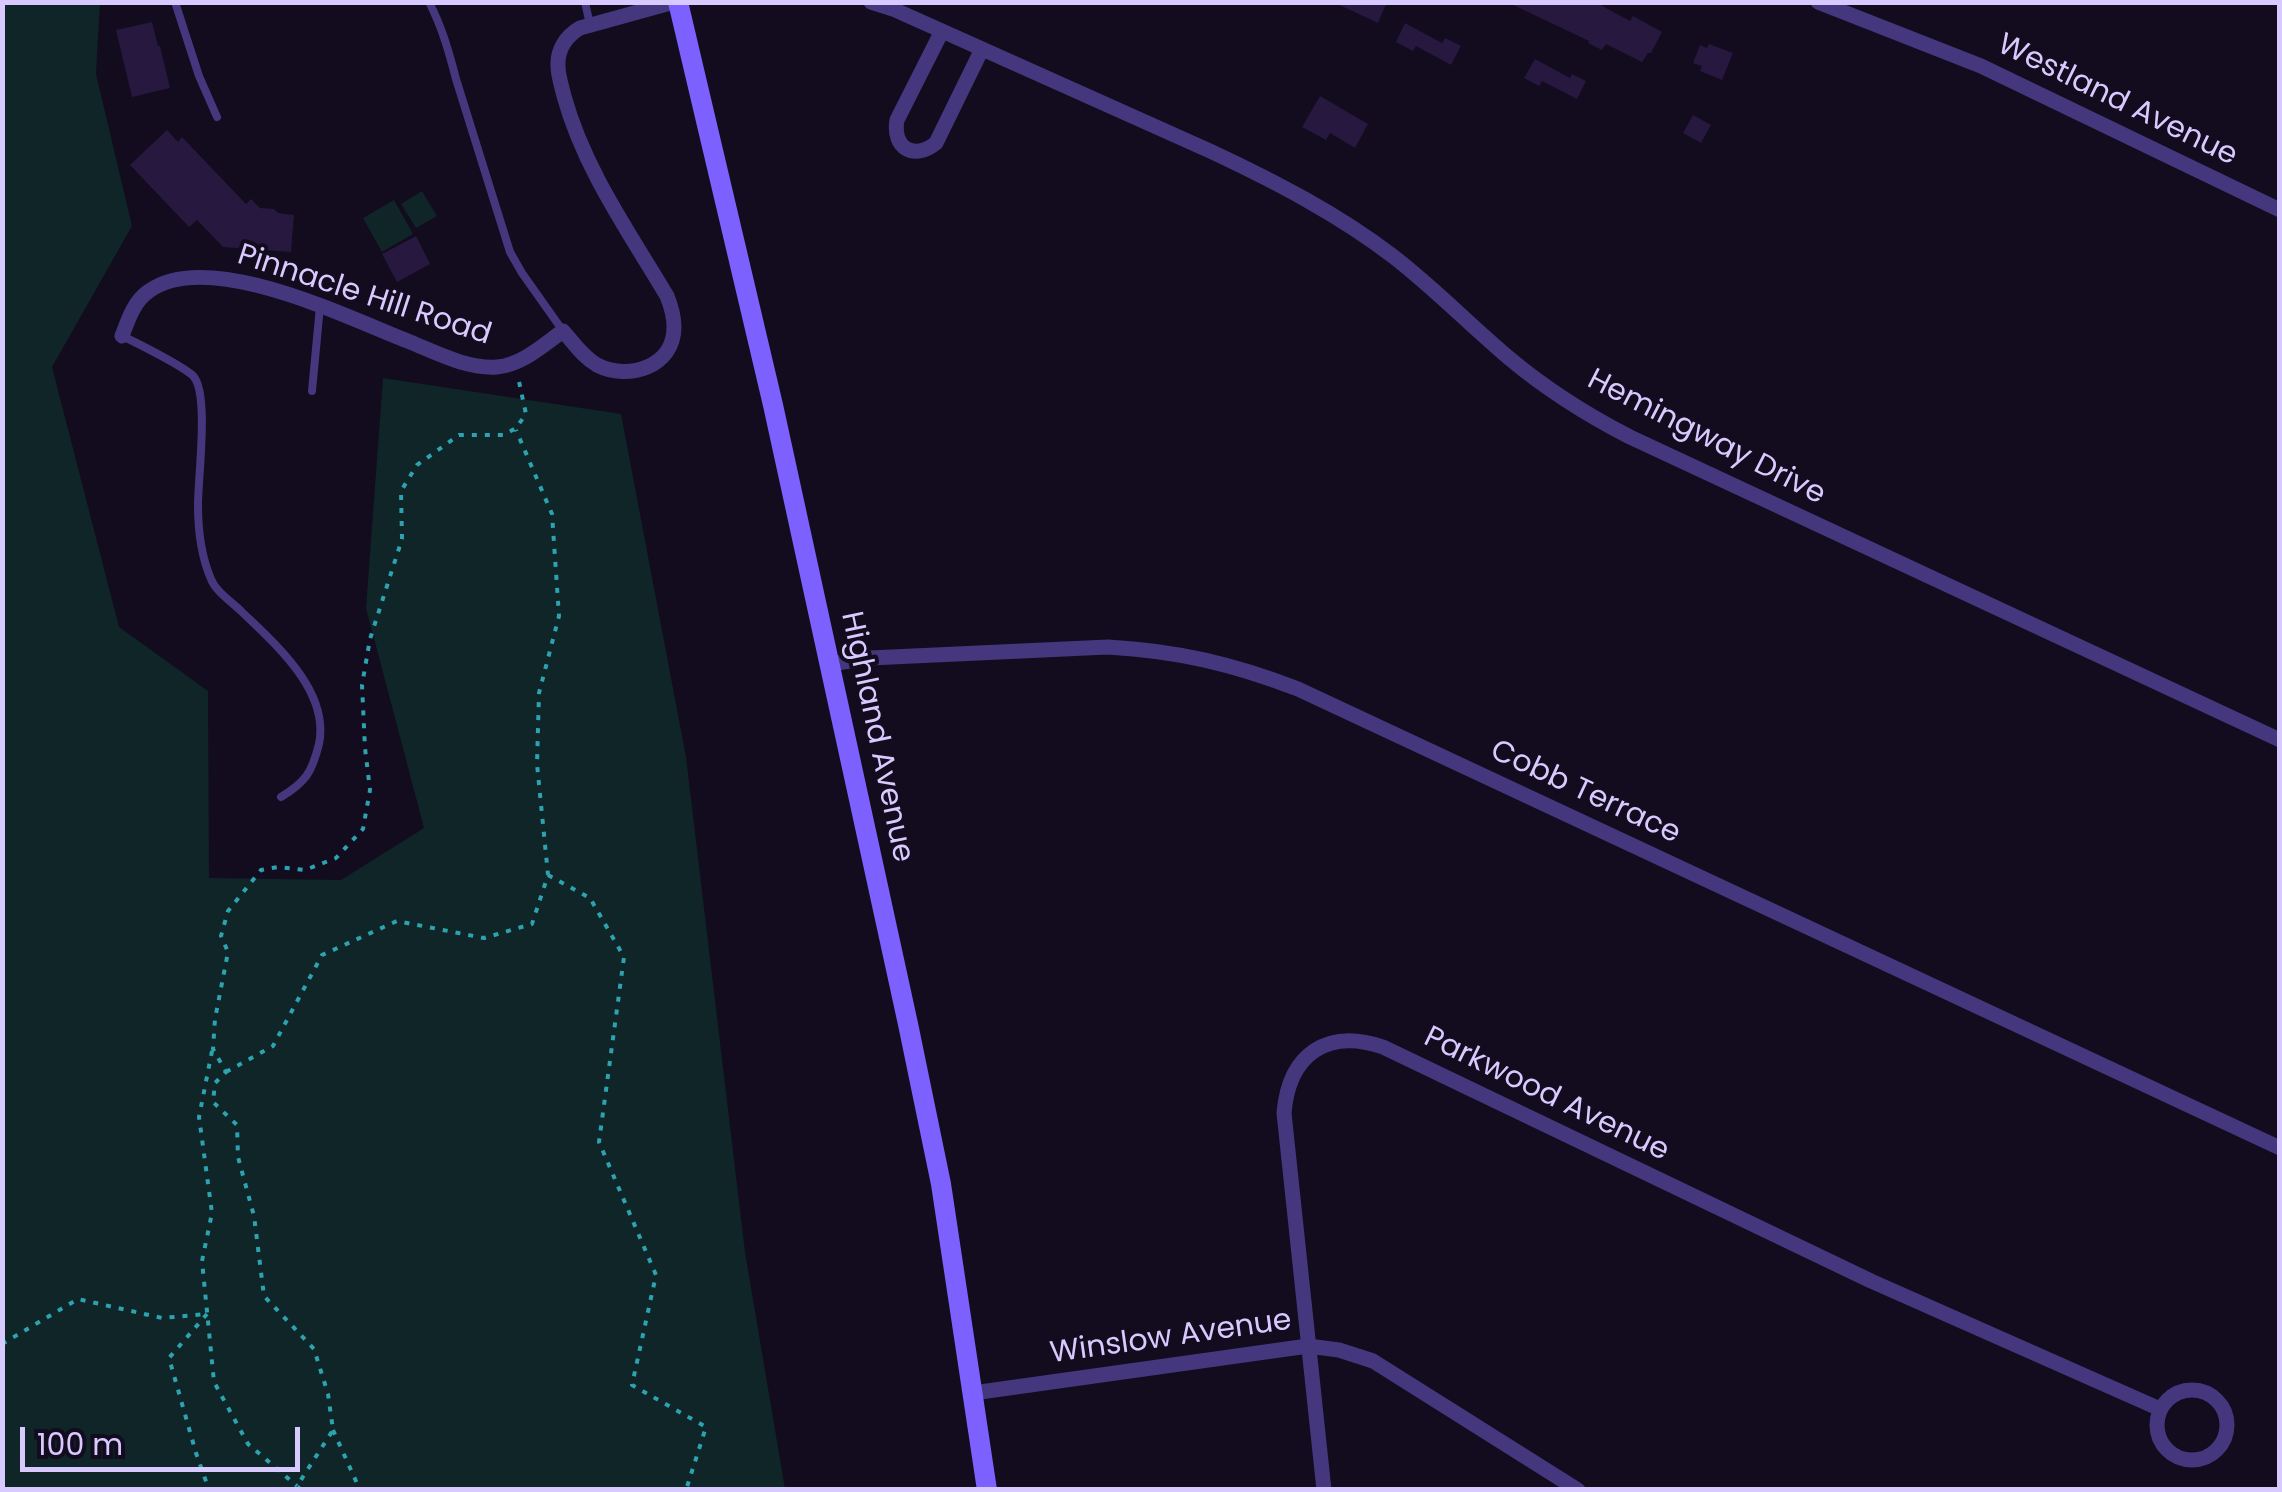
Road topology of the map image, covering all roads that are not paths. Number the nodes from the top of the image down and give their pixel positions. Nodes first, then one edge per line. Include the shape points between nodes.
1 (175, 2) edge
2 (430, 2) edge
3 (584, 2) edge
4 (871, 2) edge
5 (1818, 2) edge
6 (681, 3) edge
7 (590, 25) junction
8 (942, 31) junction
9 (982, 49) junction
10 (217, 117) dead end
11 (2280, 210) edge
12 (320, 306) junction
13 (564, 331) junction
14 (122, 336) joint
15 (312, 391) dead end
16 (830, 664) junction
17 (2280, 740) edge
18 (282, 797) dead end
19 (2280, 1148) edge
20 (1308, 1346) junction
21 (973, 1393) junction
22 (2160, 1410) junction
23 (987, 1490) edge
24 (1324, 1490) edge
25 (1578, 1490) edge

1 - 10 lane
2 - 13 lane via 510,252
3 - 7 lane
4 - 8 street, Hemingway Drive
5 - 11 street, Westland Avenue via 1981,66
6 - 7 street
6 - 16 street, Highland Avenue
7 - 13 street via 572,33 558,56 566,106 584,156 667,296 674,329 661,358 628,372 593,363
8 - 9 street, Hemingway Drive
8 - 9 street via 895,127 898,141 910,150 936,143
9 - 17 street, Hemingway Drive via 1210,150 1328,213 1397,259 1547,387 1630,438
12 - 13 street, Pinnacle Hill Road via 474,365 515,363
12 - 14 street, Pinnacle Hill Road via 236,280 183,277 146,292
12 - 15 lane
14 - 18 lane via 196,379 202,406 198,509 212,584 290,662 314,697 321,732 314,762 300,786
16 - 19 street, Cobb Terrace via 1108,648 1202,658 1265,676
16 - 21 street, Highland Avenue via 941,1184
20 - 21 street, Winslow Avenue
20 - 22 street, Parkwood Avenue via 1285,1101 1302,1061 1315,1049 1356,1040
20 - 24 street, Parkwood Avenue
20 - 25 street, Winslow Avenue via 1374,1362
21 - 23 street, Highland Avenue
22 - 22 street via 2177,1393 2200,1390 2220,1404 2224,1438 2200,1459 2178,1457 2157,1432

